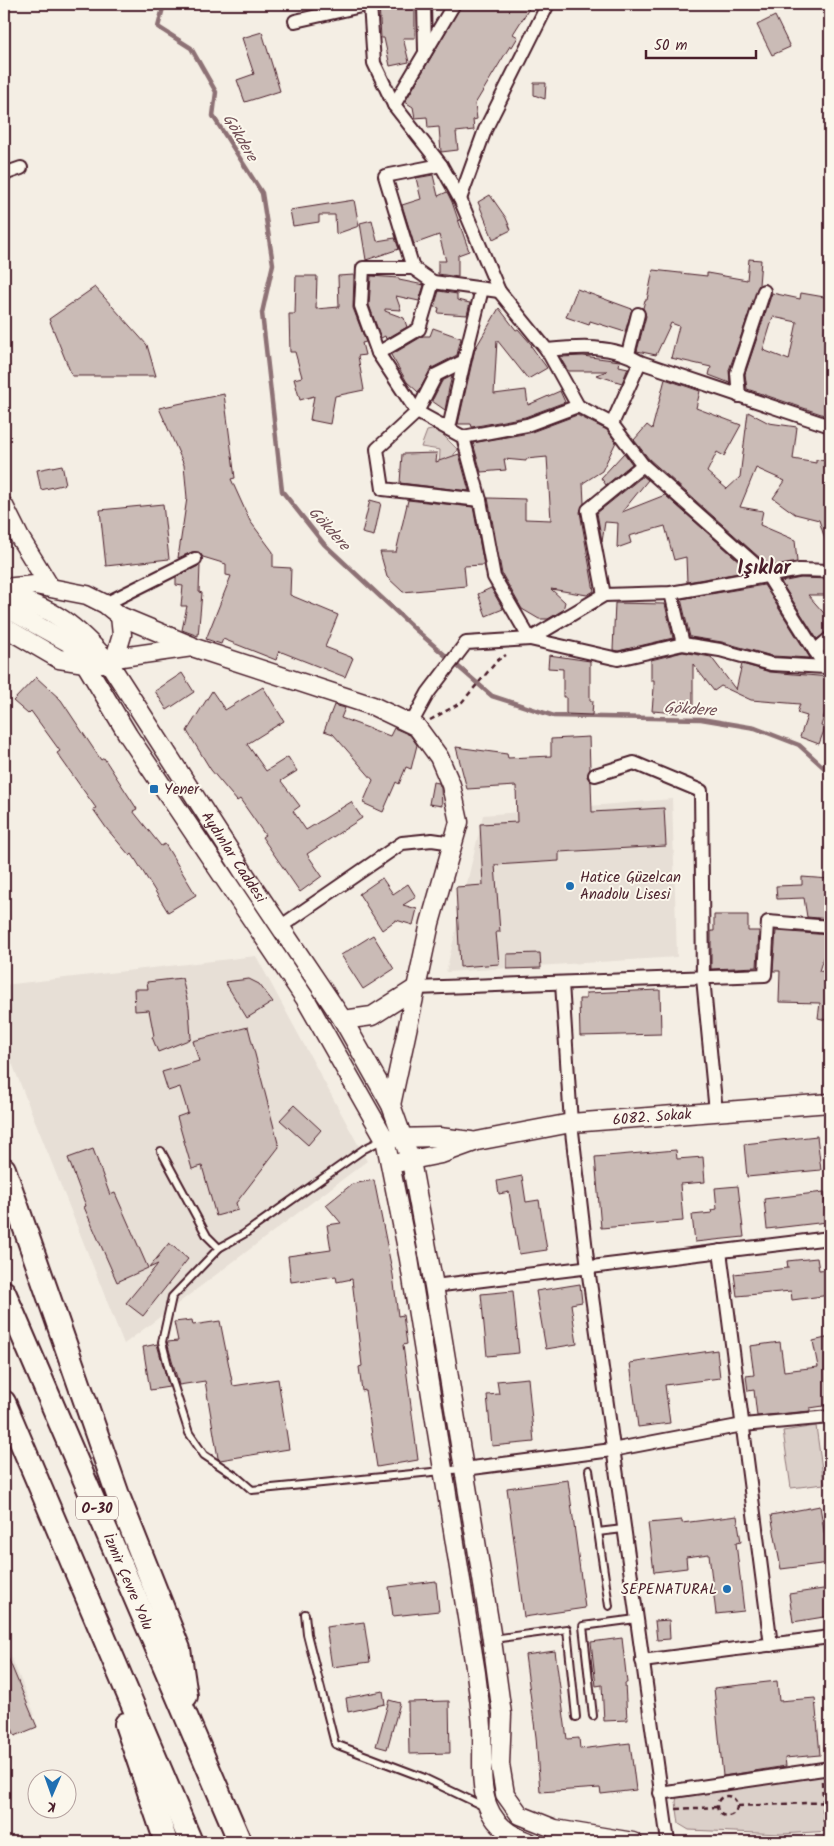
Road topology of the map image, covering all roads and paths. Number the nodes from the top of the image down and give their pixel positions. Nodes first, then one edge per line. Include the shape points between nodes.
1 (370, 4) edge
2 (424, 4) edge
3 (454, 4) edge
4 (548, 4) edge
5 (295, 21) dead end
6 (425, 50) junction
7 (394, 105) junction
8 (441, 165) junction
9 (21, 168) dead end
10 (4, 174) edge
11 (460, 199) junction
12 (413, 268) junction
13 (433, 282) junction
14 (482, 289) junction
15 (499, 291) junction
16 (764, 291) dead end
17 (638, 314) dead end
18 (547, 350) junction
19 (378, 353) junction
20 (628, 354) junction
21 (464, 361) junction
22 (640, 362) junction
23 (739, 396) junction
24 (578, 406) junction
25 (416, 412) junction
26 (612, 424) junction
27 (830, 426) edge
28 (449, 428) junction
29 (463, 437) junction
30 (643, 465) junction
31 (480, 500) junction
32 (4, 506) edge
33 (195, 559) dead end
34 (830, 571) edge
35 (768, 576) junction
36 (50, 587) junction
37 (4, 588) edge
38 (671, 593) junction
39 (604, 594) junction
40 (4, 596) edge
41 (105, 604) junction
42 (4, 612) edge
43 (120, 616) junction
44 (4, 627) edge
45 (830, 638) edge
46 (530, 639) junction
47 (683, 644) junction
48 (192, 647) junction
49 (815, 651) junction
50 (498, 660) dead end
51 (112, 661) junction
52 (85, 663) junction
53 (828, 668) edge
54 (414, 725) junction
55 (595, 775) dead end
56 (453, 843) junction
57 (280, 927) junction
58 (830, 927) edge
59 (703, 978) junction
60 (562, 982) junction
61 (416, 988) junction
62 (343, 1020) junction
63 (830, 1103) edge
64 (391, 1105) junction
65 (716, 1112) junction
66 (571, 1123) junction
67 (403, 1138) junction
68 (385, 1139) junction
69 (477, 1141) junction
70 (161, 1151) dead end
71 (411, 1161) junction
72 (391, 1162) junction
73 (4, 1169) edge
74 (830, 1238) edge
75 (220, 1248) junction
76 (720, 1252) junction
77 (588, 1268) junction
78 (434, 1286) junction
79 (4, 1292) edge
80 (4, 1402) edge
81 (4, 1414) edge
82 (830, 1417) edge
83 (743, 1425) junction
84 (18, 1434) junction
85 (612, 1450) junction
86 (464, 1469) junction
87 (442, 1470) junction
88 (589, 1470) dead end
89 (623, 1529) junction
90 (598, 1532) junction
91 (609, 1606) dead end
92 (304, 1614) dead end
93 (636, 1619) junction
94 (830, 1637) edge
95 (491, 1640) junction
96 (771, 1645) junction
97 (642, 1661) junction
98 (116, 1666) junction
99 (593, 1716) dead end
100 (576, 1717) dead end
101 (190, 1724) junction
102 (826, 1768) edge
103 (660, 1793) junction
104 (830, 1802) edge
105 (824, 1803) junction
106 (738, 1806) junction
107 (486, 1807) junction
108 (717, 1807) junction
109 (663, 1810) junction
110 (523, 1841) edge
111 (166, 1842) edge
112 (191, 1842) edge
113 (240, 1842) edge
114 (633, 1842) edge
115 (668, 1842) edge
116 (825, 1842) edge

1 - 5 street
1 - 7 street via 374,63
2 - 6 street
3 - 6 street
4 - 11 street via 485,130
6 - 7 street
7 - 8 street
8 - 11 street
8 - 12 street via 385,176
9 - 10 street
11 - 15 street
12 - 13 street
12 - 19 street via 362,268 361,306
13 - 14 street
13 - 19 street via 419,329
14 - 15 street
14 - 21 street
15 - 18 street
16 - 23 street via 737,373
17 - 20 street
18 - 20 street via 584,346
18 - 24 street
19 - 25 street
20 - 22 street
21 - 25 street via 436,375
21 - 28 street
22 - 23 street
22 - 26 street
23 - 27 street
24 - 26 street
24 - 29 street via 527,425
25 - 28 street
25 - 31 street via 377,449 383,489
26 - 30 street
28 - 29 street
29 - 31 street
30 - 35 street
30 - 39 street via 588,510
31 - 46 street via 494,577
32 - 36 main road
33 - 41 street
34 - 35 street via 800,570
35 - 38 street
35 - 49 street
36 - 37 main road via 18,585
36 - 41 main road via 87,595
38 - 39 street
38 - 47 street
39 - 46 street
40 - 51 main road, Aydınlar Caddesi via 45,608 66,621
41 - 43 main road
42 - 52 main road, Aydınlar Caddesi via 15,613 71,644
43 - 48 main road
43 - 51 main road via 122,635
44 - 52 main road via 60,659
45 - 49 street
46 - 47 street via 618,659
46 - 54 street via 466,643 428,693
47 - 53 street via 771,664
48 - 51 main road
48 - 54 main road via 373,706
49 - 53 street
50 - 54 path via 462,702
51 - 52 main road
51 - 57 main road, Aydınlar Caddesi
52 - 68 main road, Aydınlar Caddesi via 128,735 306,1000
54 - 56 main road via 439,757 451,785 458,822
55 - 59 street via 634,763 701,791
56 - 57 street via 432,840 402,843
56 - 61 main road via 430,923
57 - 62 main road, Aydınlar Caddesi
58 - 59 street via 768,922 765,975
59 - 60 street
59 - 65 street
60 - 61 street
60 - 66 street
61 - 62 main road via 372,1016
61 - 64 main road
62 - 64 main road, Aydınlar Caddesi
63 - 65 main road, 6082. Sokak
64 - 67 main road, Aydınlar Caddesi
65 - 66 main road, 6082. Sokak
66 - 69 main road, 6082. Sokak
66 - 77 street
67 - 68 main road
67 - 69 main road
67 - 71 main road, Aydınlar Caddesi
68 - 72 main road, Aydınlar Caddesi
68 - 75 lane via 364,1149
69 - 71 main road
70 - 75 lane via 207,1236
71 - 72 main road
71 - 78 main road, Aydınlar Caddesi
72 - 87 main road, Aydınlar Caddesi
73 - 101 highway via 119,1498 179,1648
74 - 76 street
75 - 87 lane via 172,1297 162,1342 189,1433 204,1455 252,1490
76 - 77 street
76 - 83 street
77 - 78 street
77 - 85 street
78 - 86 main road, Aydınlar Caddesi
79 - 101 highway, İzmir Çevre Yolu / O-30
80 - 84 highway, O-30
81 - 84 highway
82 - 83 street
83 - 85 street
83 - 96 street
84 - 98 highway, O-30
85 - 86 street
85 - 89 street
86 - 87 lane
86 - 95 main road, Aydınlar Caddesi
87 - 107 main road, Aydınlar Caddesi via 476,1673 482,1726 481,1778
88 - 90 lane
89 - 90 lane
89 - 93 street
90 - 91 lane
92 - 107 lane via 335,1744 422,1777
93 - 97 street
93 - 99 lane via 583,1626
94 - 96 street
95 - 100 lane via 566,1629
95 - 114 main road, Aydınlar Caddesi via 502,1714 500,1764 505,1794 520,1815 555,1829
96 - 97 street
97 - 103 street
98 - 111 highway via 123,1714
98 - 112 highway, O-30
101 - 113 highway, İzmir Çevre Yolu / O-30
102 - 103 street
102 - 105 path
103 - 109 street
104 - 105 path
105 - 106 path
105 - 116 path
106 - 108 path via 729,1796 720,1799
106 - 108 path via 730,1817 721,1815
107 - 110 main road via 500,1825
108 - 109 path
109 - 115 street

